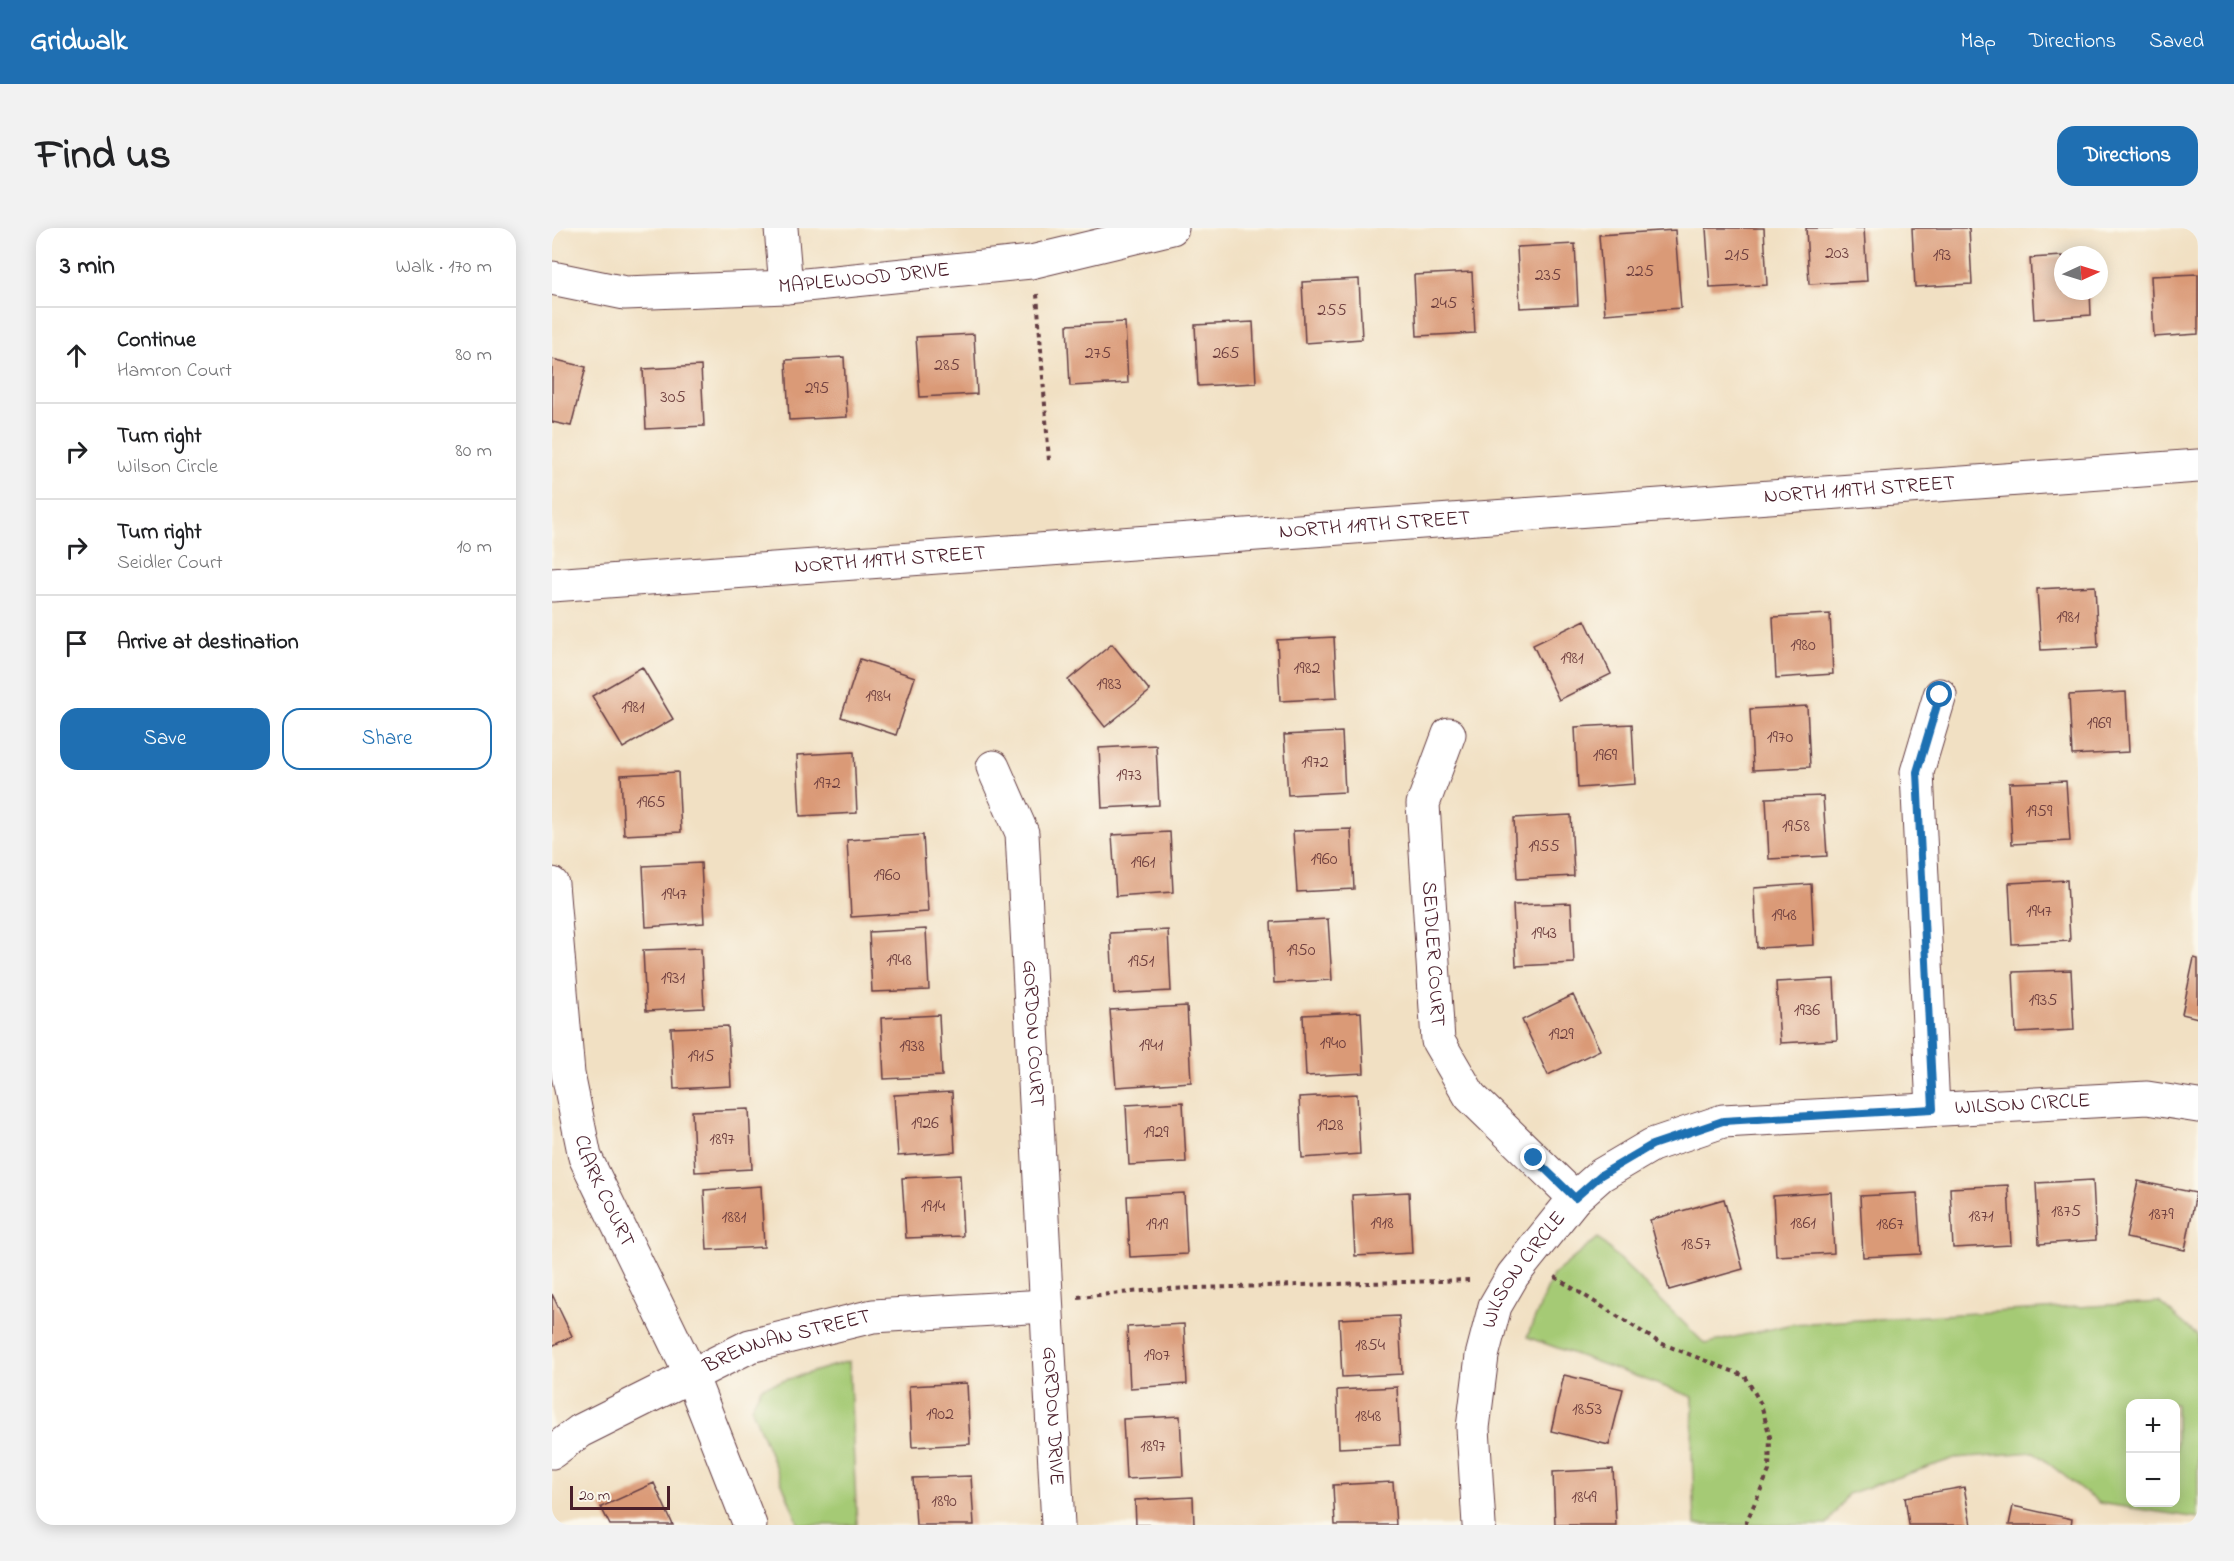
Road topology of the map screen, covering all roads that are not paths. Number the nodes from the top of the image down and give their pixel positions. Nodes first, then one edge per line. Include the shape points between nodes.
1 (781, 228) edge
2 (1172, 228) edge
3 (552, 278) edge
4 (786, 288) junction
5 (2198, 466) edge
6 (552, 585) edge
7 (1940, 695) dead end
8 (1449, 734) dead end
9 (993, 767) dead end
10 (552, 884) edge
11 (2198, 1106) edge
12 (1933, 1109) junction
13 (1575, 1198) junction
14 (1046, 1306) junction
15 (691, 1375) junction
16 (552, 1452) edge
17 (750, 1525) edge
18 (1058, 1525) edge
19 (1479, 1525) edge

1 - 4 street
2 - 4 street, MAPLEWOOD DRIVE via 1031,262
3 - 4 street, MAPLEWOOD DRIVE via 626,293
5 - 6 street, NORTH 119TH STREET
7 - 12 street via 1917,772
8 - 13 street, SEIDLER COURT via 1423,804 1438,1041 1470,1096
9 - 14 street, GORDON COURT via 1022,833
10 - 15 street, CLARK COURT via 568,1074 585,1157
11 - 12 street, WILSON CIRCLE via 2147,1098
12 - 13 street, WILSON CIRCLE via 1723,1121 1652,1145 1601,1175
13 - 19 street, WILSON CIRCLE via 1514,1275 1495,1306 1482,1356 1473,1428
14 - 15 street, BRENNAN STREET via 873,1316 750,1346
14 - 18 street, GORDON DRIVE
15 - 16 street, BRENNAN STREET via 580,1431
15 - 17 street, CLARK COURT

